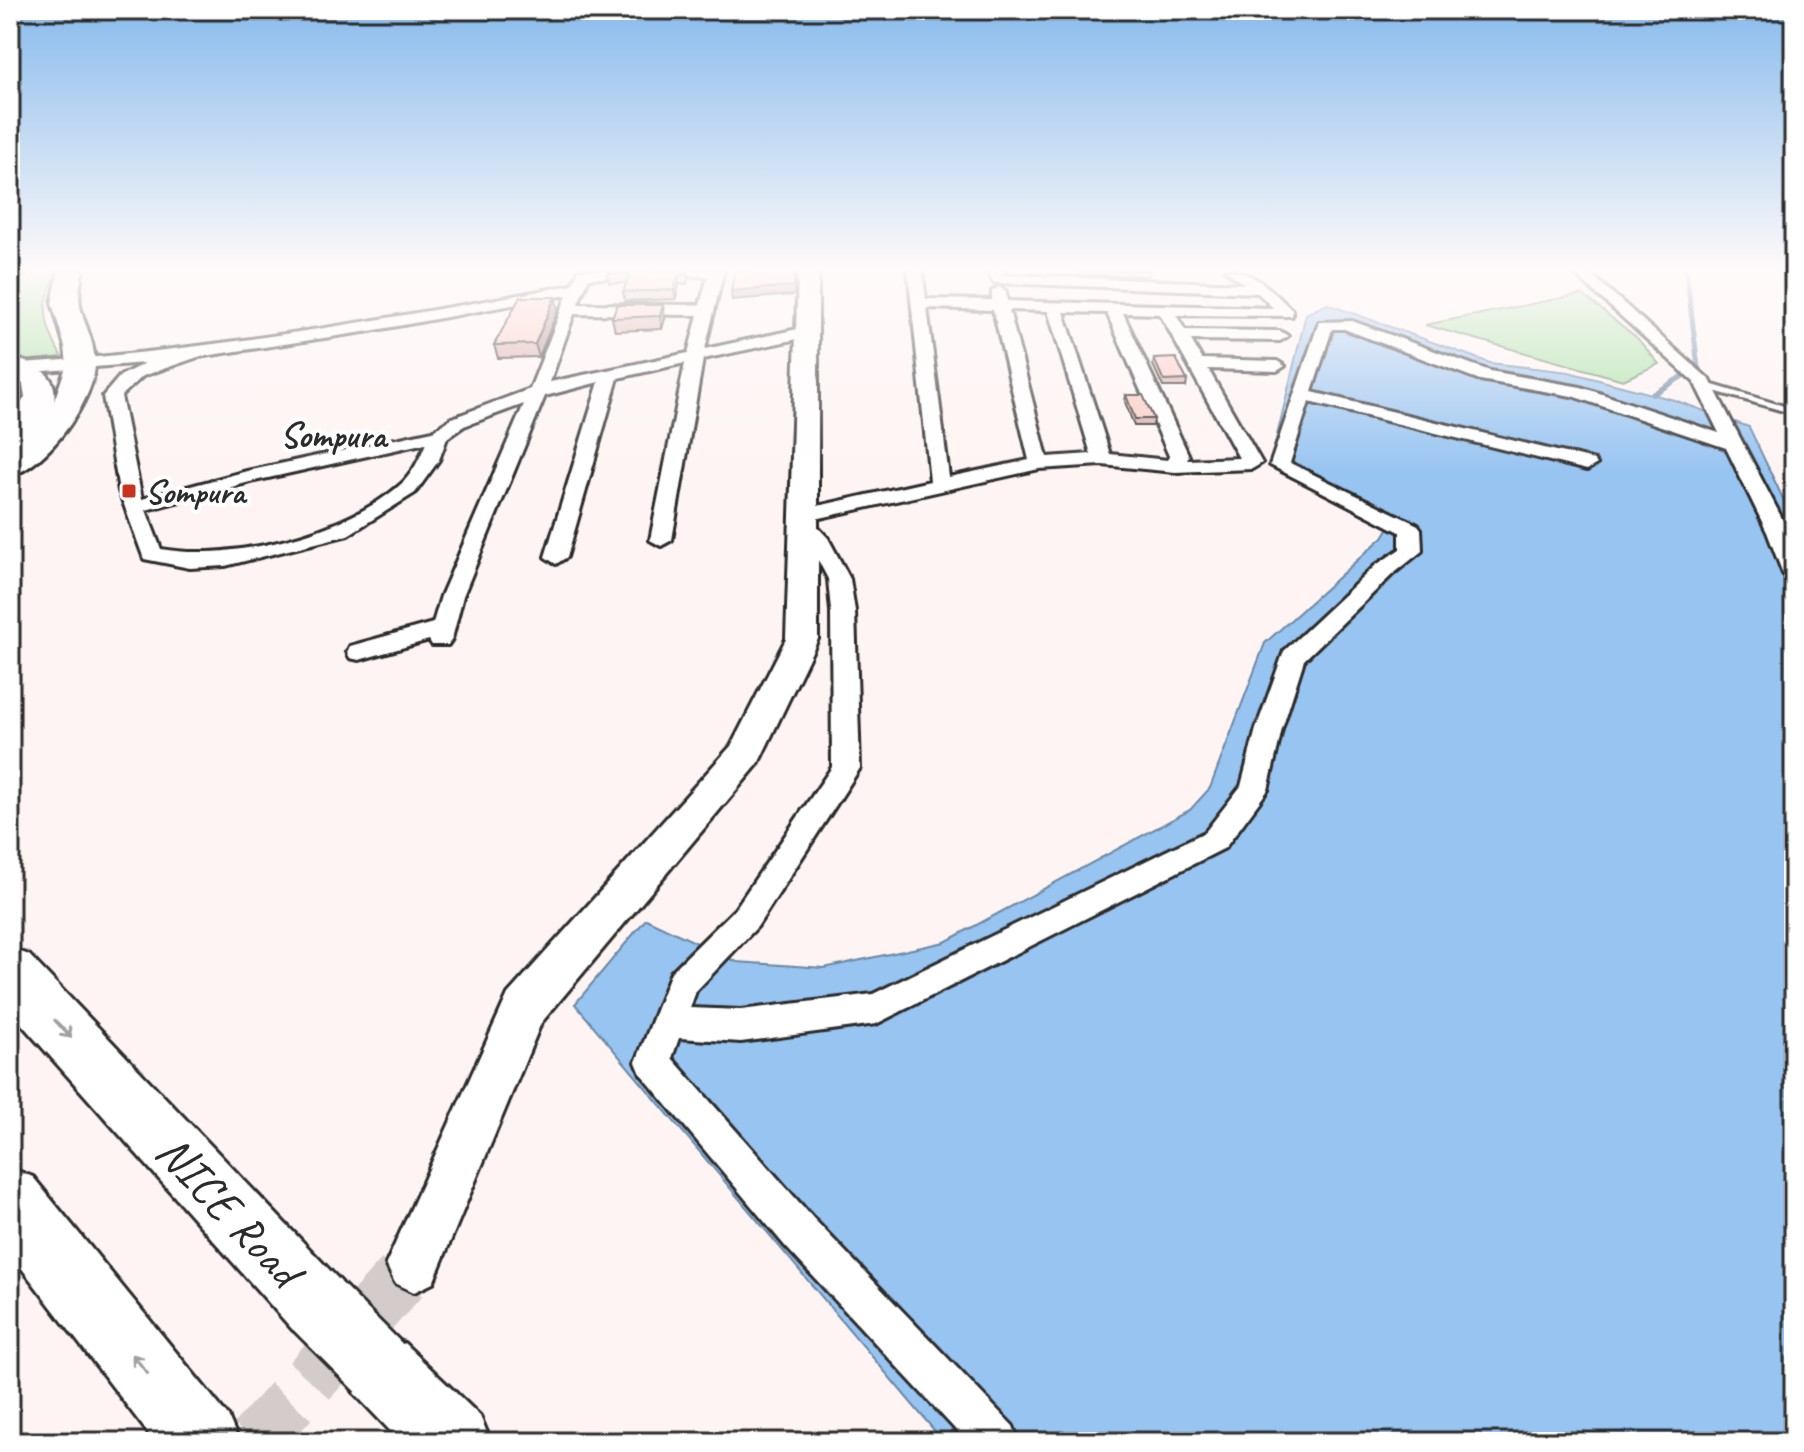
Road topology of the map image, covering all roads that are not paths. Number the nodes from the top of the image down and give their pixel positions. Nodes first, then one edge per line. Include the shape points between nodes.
1 (75, 338) edge
2 (306, 338) edge
3 (557, 338) edge
4 (700, 338) edge
5 (781, 338) edge
6 (807, 338) edge
7 (923, 338) edge
8 (1008, 338) edge
9 (1064, 338) edge
10 (1126, 338) edge
11 (1181, 338) edge
12 (1321, 338) edge
13 (1383, 338) edge
14 (1651, 338) edge
15 (200, 351) junction
16 (695, 357) junction
17 (1195, 364) junction
18 (81, 365) junction
19 (1277, 366) dead end
20 (15, 367) edge
21 (610, 375) junction
22 (1702, 383) junction
23 (537, 393) junction
24 (1303, 395) junction
25 (1794, 412) edge
26 (439, 435) junction
27 (10, 438) edge
28 (1733, 444) junction
29 (1102, 459) junction
30 (1039, 463) junction
31 (1587, 464) dead end
32 (10, 466) edge
33 (1175, 466) junction
34 (940, 485) junction
35 (135, 507) junction
36 (804, 519) junction
37 (661, 540) dead end
38 (556, 557) dead end
39 (1794, 574) edge
40 (359, 652) dead end
41 (10, 972) edge
42 (668, 1022) junction
43 (10, 1200) edge
44 (414, 1264) tunnel mouth
45 (195, 1434) edge
46 (454, 1442) edge
47 (997, 1442) edge

1 - 18 highway
2 - 15 street
3 - 23 street
4 - 16 street
5 - 16 street
6 - 36 street
7 - 34 street
8 - 30 street
9 - 29 street
10 - 33 street via 1179,456
11 - 17 street
12 - 24 street
13 - 28 street via 1486,376 1575,391
14 - 22 street
15 - 18 street
15 - 35 street via 116,385 112,396
16 - 21 street
16 - 37 street
17 - 19 street
17 - 33 street via 1252,463
18 - 20 street
18 - 32 highway via 59,414
20 - 27 highway via 35,381 42,397
21 - 23 street
21 - 38 street
22 - 25 lane
22 - 28 street
23 - 26 street via 458,422
23 - 40 street via 441,634
24 - 31 street
24 - 42 street via 1280,465 1411,529 1411,551 1293,657 1254,790 1215,840 876,1009 741,1026
26 - 35 street
26 - 35 street via 408,489 341,531 282,546 225,559 190,561 152,554
28 - 39 street
29 - 30 street
29 - 33 street
30 - 34 street
34 - 36 street
36 - 42 street via 839,579 846,768 746,918 683,982
36 - 44 street via 802,639 745,754 524,1009
41 -> 46 highway, NICE Road, bridge via 317,1306
42 - 47 street via 653,1062 799,1232
45 -> 43 highway

